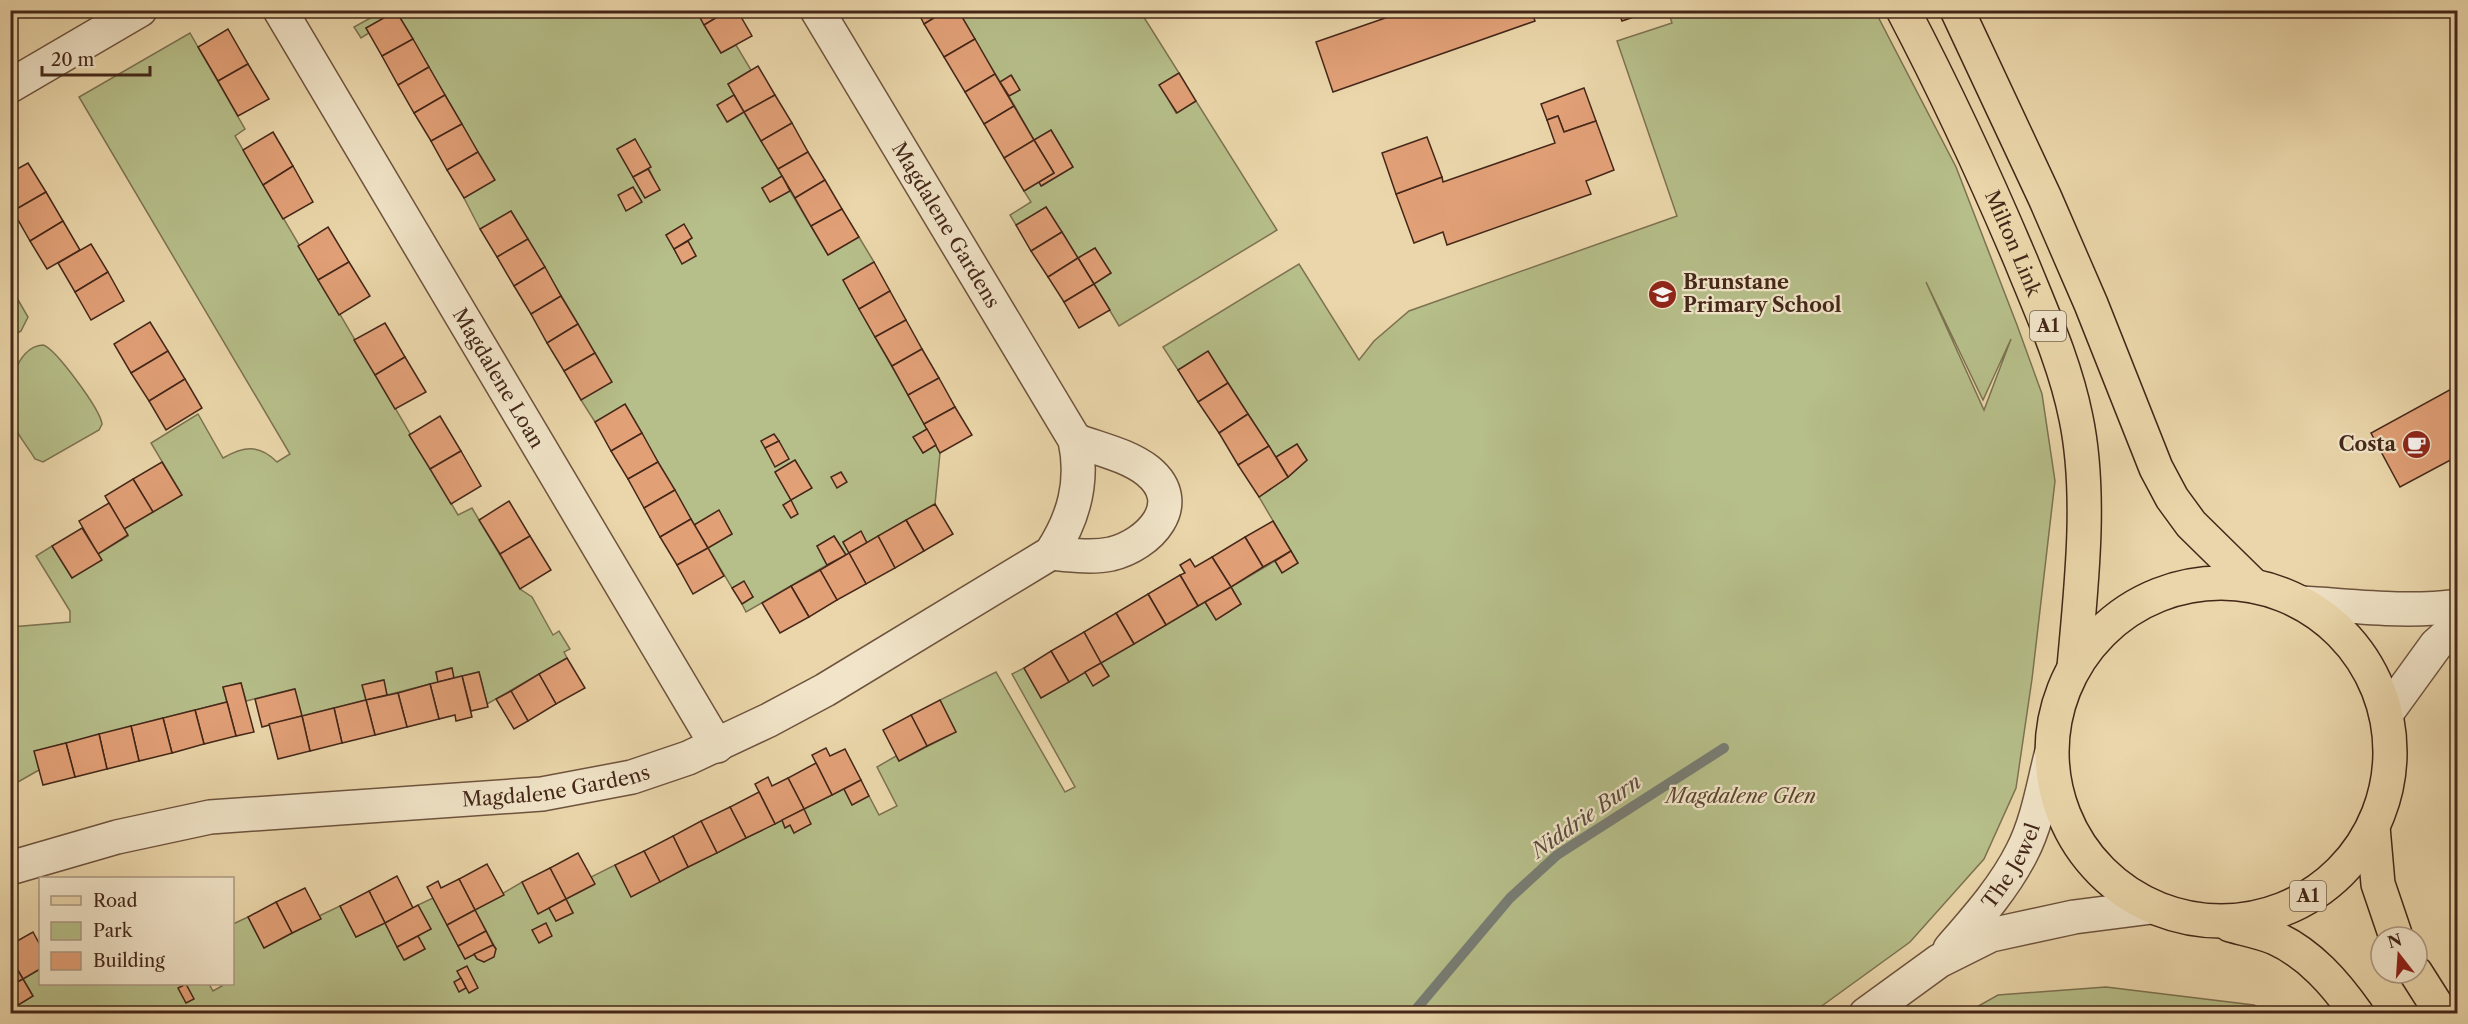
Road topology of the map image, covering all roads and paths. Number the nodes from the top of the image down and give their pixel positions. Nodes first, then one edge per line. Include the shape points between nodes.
1 (140, 10) edge
2 (280, 10) edge
3 (817, 10) edge
4 (1903, 10) edge
5 (1957, 10) edge
6 (10, 86) edge
7 (1075, 440) junction
8 (1051, 553) junction
9 (2254, 586) junction
10 (2302, 603) junction
11 (2457, 606) edge
12 (2457, 625) edge
13 (2074, 667) junction
14 (2386, 714) junction
15 (717, 746) junction
16 (2051, 755) junction
17 (2373, 827) junction
18 (10, 868) edge
19 (2152, 907) junction
20 (2216, 921) junction
21 (2392, 925) edge
22 (1939, 961) junction
23 (2424, 985) edge
24 (1866, 1014) edge
25 (2357, 1014) edge
26 (2442, 1014) edge

1 - 6 street
2 - 15 street, Magdalene Loan
3 - 7 street, Magdalene Gardens
4 - 13 main road, Milton Link / A1 via 1943,86 2063,366 2077,420 2081,460 2083,548
5 - 9 main road, A1 via 2059,230 2156,468 2191,524
7 - 8 street, Magdalene Gardens via 1079,465 1076,496 1068,524
7 - 8 street via 1139,465 1156,480 1165,506 1152,532 1120,551 1102,555
8 - 15 street, Magdalene Gardens via 825,690
9 - 10 main road, A1
9 - 13 main road, A1 via 2193,585 2158,594 2109,624
10 - 11 street via 2383,609
10 - 14 main road, A1 via 2355,647 2374,679
12 - 14 street via 2436,645
13 - 16 main road, A1 via 2062,692
14 - 17 main road, A1 via 2390,762 2383,802
15 - 18 street, Magdalene Gardens via 649,772 573,790 210,817 117,837
16 - 19 main road, A1 via 2056,790 2081,848 2121,889
16 - 22 street, The Jewel via 2022,852 1975,921
17 - 20 main road, A1 via 2361,848 2321,889 2289,907 2256,918
17 - 21 main road, A1 via 2378,884
19 - 20 main road, A1
19 - 22 street, The Jewel via 2007,930
20 - 25 main road, A1 via 2275,938 2307,957 2329,977
22 - 24 street, The Jewel
23 - 26 main road

